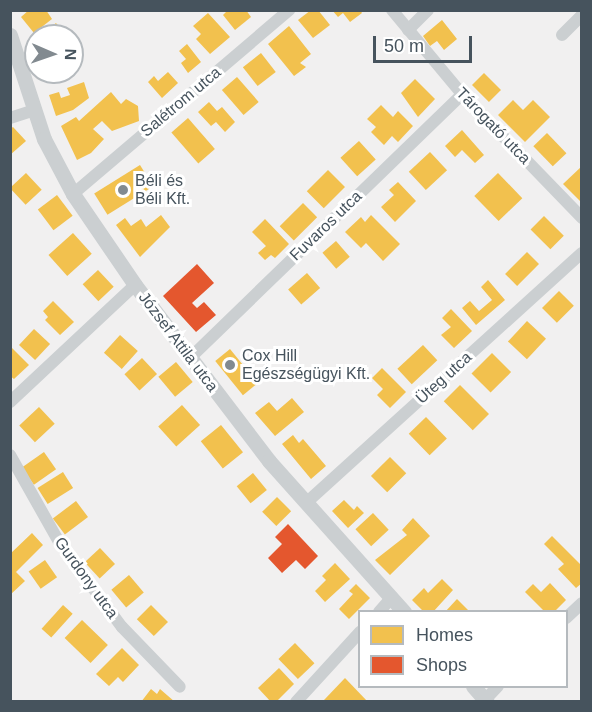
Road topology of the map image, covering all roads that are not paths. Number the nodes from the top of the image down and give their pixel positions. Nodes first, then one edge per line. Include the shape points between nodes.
1 (289, 10) edge
2 (392, 10) edge
3 (428, 10) edge
4 (582, 15) edge
5 (408, 30) junction
6 (10, 35) edge
7 (562, 35) dead end
8 (462, 94) junction
9 (35, 110) junction
10 (10, 118) edge
11 (73, 194) junction
12 (582, 218) edge
13 (582, 253) edge
14 (135, 285) junction
15 (190, 358) junction
16 (10, 402) edge
17 (10, 455) edge
18 (306, 503) junction
19 (392, 597) junction
20 (582, 603) edge
21 (380, 610) edge
22 (403, 610) edge
23 (568, 617) edge
24 (358, 634) edge
25 (180, 687) dead end
26 (474, 688) edge
27 (497, 688) edge
28 (486, 700) edge
29 (296, 702) edge

1 - 11 street, Salétrom utca
2 - 5 street, Tárogató utca
3 - 5 street
4 - 7 street
5 - 8 street, Tárogató utca
6 - 9 street, József Attila utca
8 - 12 street, Tárogató utca
8 - 15 street, Fuvaros utca
9 - 10 street
9 - 11 street, József Attila utca via 57,166
11 - 14 street, József Attila utca
13 - 18 street, Üteg utca
14 - 15 street, József Attila utca
14 - 16 street
15 - 18 street, József Attila utca
17 - 25 street, Gurdony utca via 58,542 122,627
18 - 19 street, József Attila utca
19 - 21 street
19 - 22 street, József Attila utca
20 - 23 street
24 - 29 street
26 - 28 street
27 - 28 street

